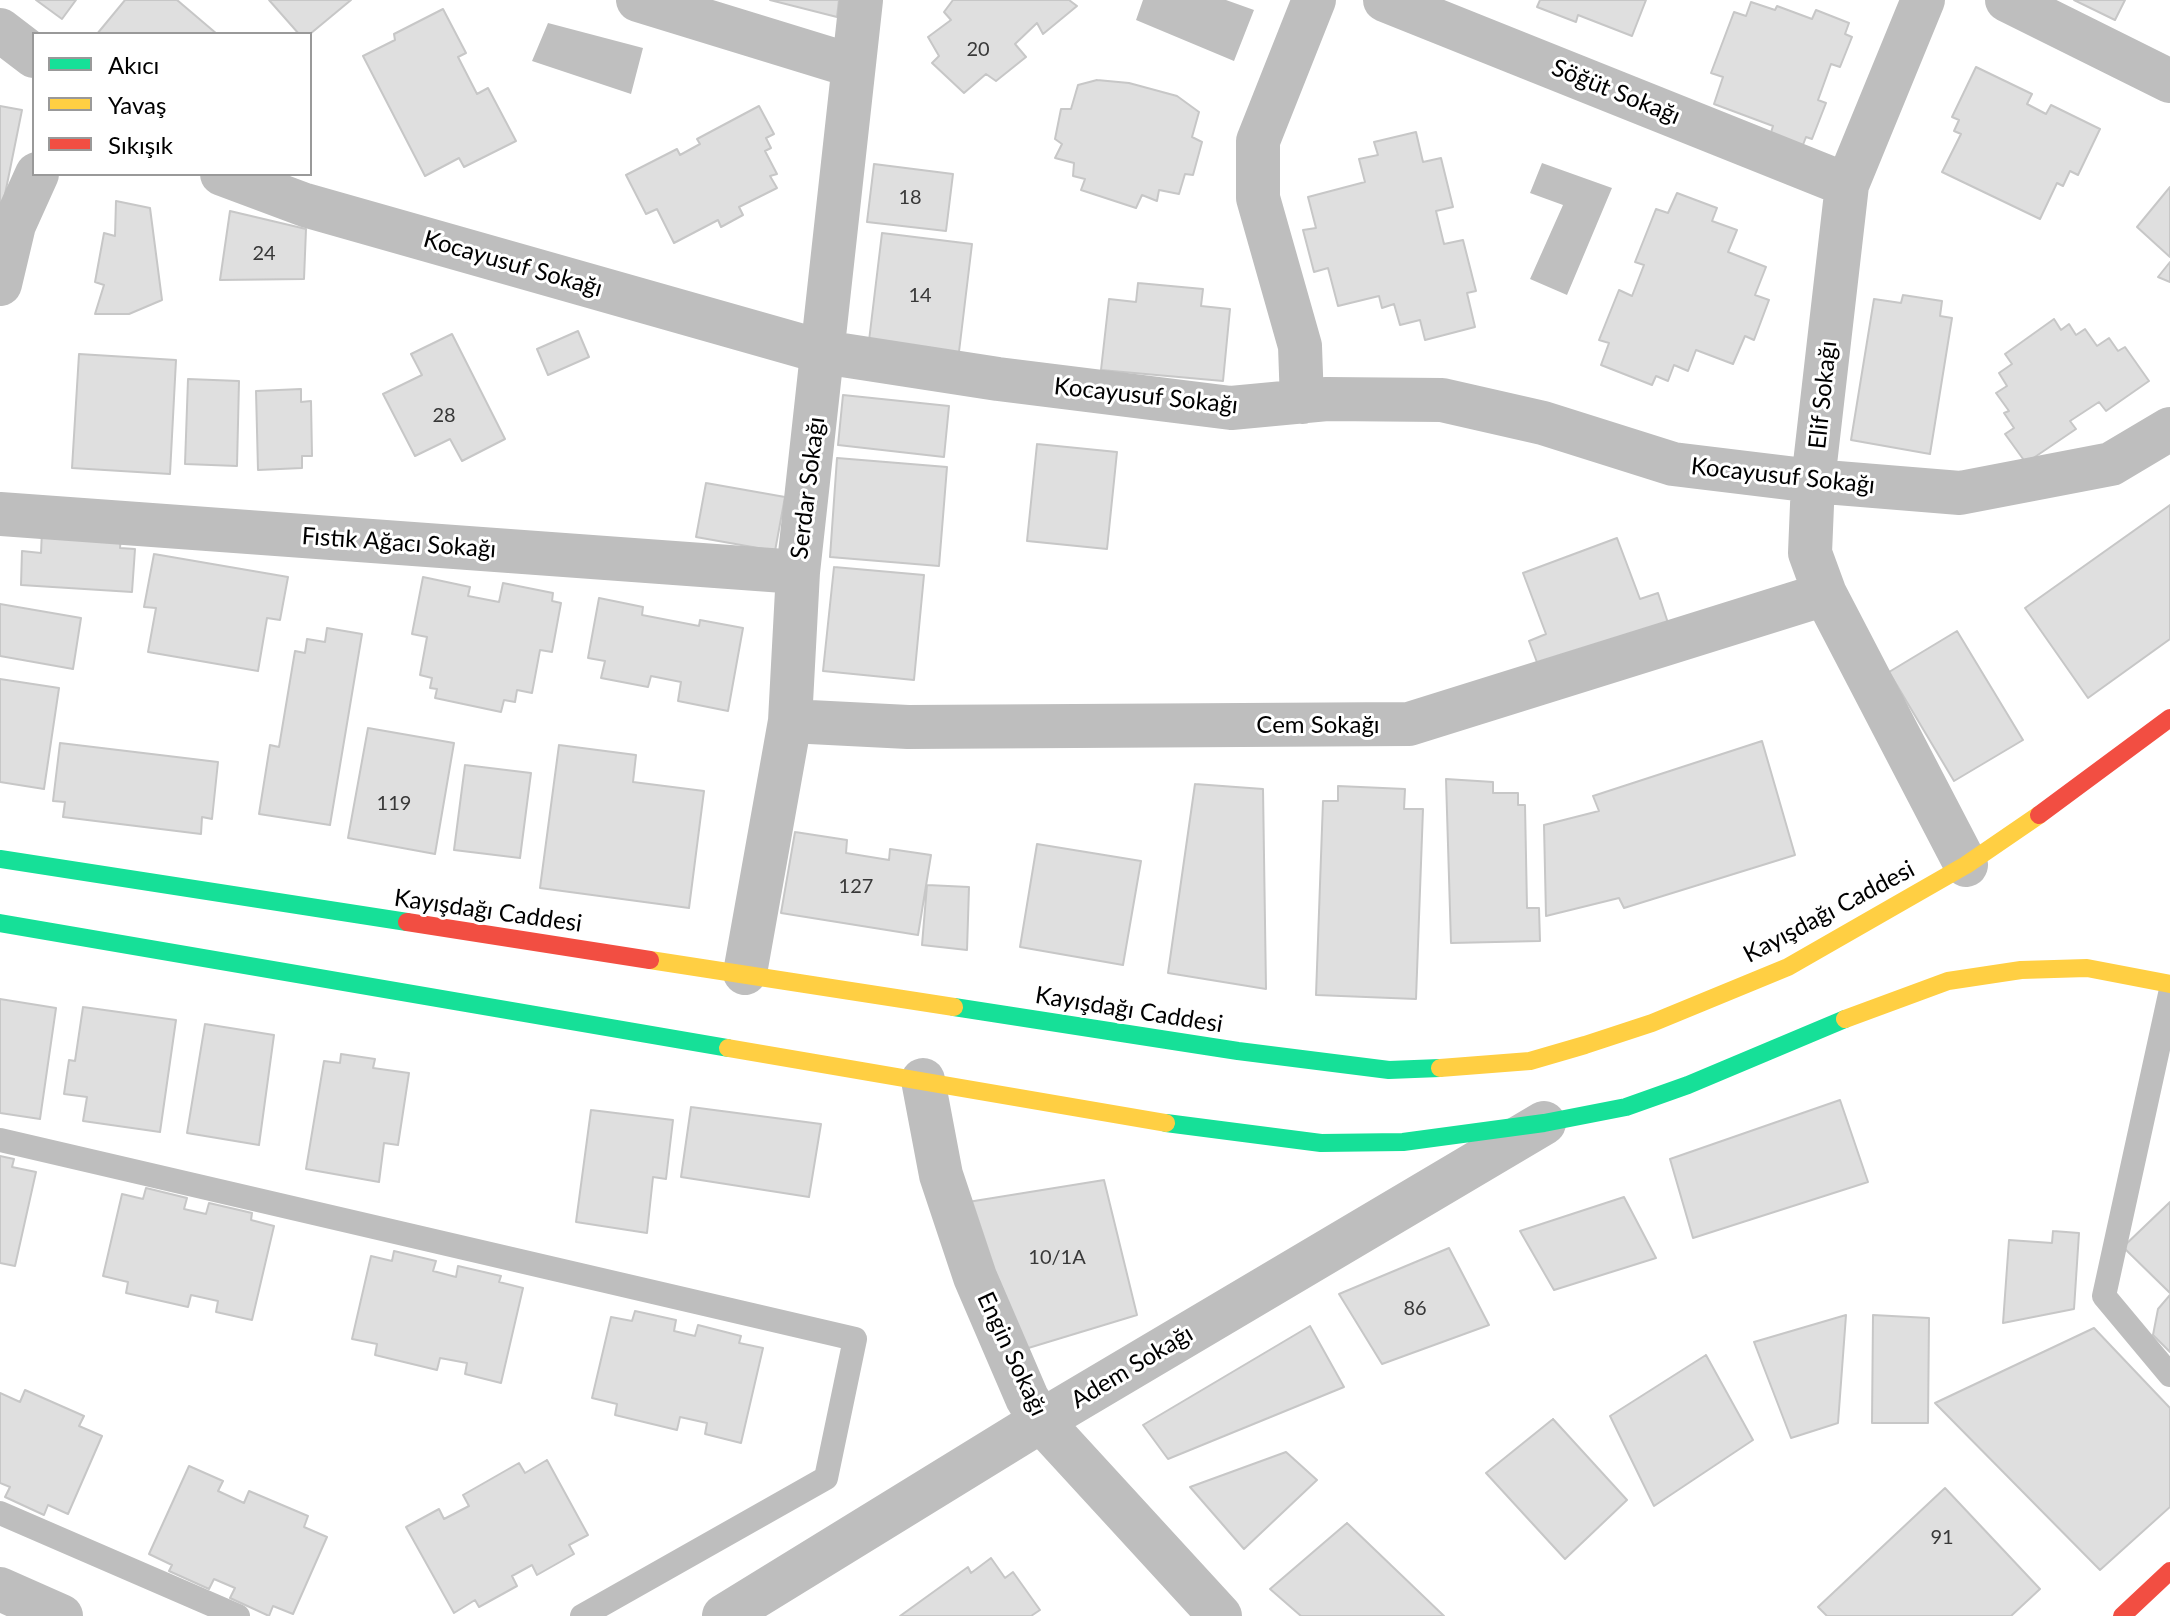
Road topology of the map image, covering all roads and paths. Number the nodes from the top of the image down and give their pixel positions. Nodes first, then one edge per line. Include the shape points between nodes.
1 (638, 0) edge
2 (861, 0) edge
3 (1314, 0) edge
4 (1385, 0) edge
5 (1923, 0) edge
6 (2007, 0) edge
7 (0, 30) edge
8 (32, 54) edge
9 (853, 66) junction
10 (2170, 81) edge
11 (36, 176) edge
12 (227, 176) edge
13 (1847, 185) junction
14 (0, 284) edge
15 (823, 352) junction
16 (1302, 402) junction
17 (2170, 429) edge
18 (1813, 481) junction
19 (0, 514) edge
20 (798, 572) junction
21 (1825, 594) junction
22 (2170, 718) edge
23 (790, 721) junction
24 (0, 859) edge
25 (1966, 865) junction
26 (0, 923) edge
27 (745, 973) junction
28 (2170, 984) edge
29 (2170, 994) edge
30 (923, 1080) junction
31 (1544, 1123) junction
32 (0, 1140) edge
33 (2170, 1375) edge
34 (1041, 1421) junction
35 (0, 1513) edge
36 (2170, 1571) edge
37 (0, 1589) edge
38 (61, 1616) edge
39 (238, 1616) edge
40 (582, 1616) edge
41 (724, 1616) edge
42 (1220, 1616) edge
43 (2122, 1616) edge

1 - 9 street
2 - 9 street, Serdar Sokağı
3 - 16 street via 1258,141 1258,198 1300,346
4 - 13 street, Söğüt Sokağı
5 - 13 street, Elif Sokağı
6 - 10 street
7 - 8 street
9 - 15 street, Serdar Sokağı
11 - 14 street via 14,225
12 - 15 street, Kocayusuf Sokağı via 305,205
13 - 18 street, Elif Sokağı
15 - 16 street, Kocayusuf Sokağı via 1231,408
15 - 20 street, Serdar Sokağı
16 - 18 street, Kocayusuf Sokağı via 1442,400 1543,423 1673,464
17 - 18 street, Kocayusuf Sokağı via 2111,464 1960,493
18 - 21 street, Elif Sokağı via 1810,553
19 - 20 street, Fıstık Ağacı Sokağı
20 - 23 street, Serdar Sokağı
21 - 23 street, Cem Sokağı via 1409,724 908,727
21 - 25 street, Elif Sokağı
22 - 25 main road, Kayışdağı Caddesi
23 - 27 street, Serdar Sokağı
24 - 27 main road, Kayışdağı Caddesi
25 - 27 main road, Kayışdağı Caddesi via 1788,967 1652,1023 1530,1061 1453,1068 1389,1070 1238,1051
26 - 30 main road
28 - 31 main road via 2087,968 2021,970 1948,981 1626,1107
29 - 33 lane via 2104,1296
30 - 31 main road via 1210,1130 1321,1143 1403,1142
30 - 34 street, Engin Sokağı via 941,1175 975,1277
31 - 34 street, Adem Sokağı
32 - 40 lane via 855,1339 826,1478
34 - 41 street, Adem Sokağı
34 - 42 street, Engin Sokağı
35 - 39 lane
36 - 43 main road
37 - 38 street

